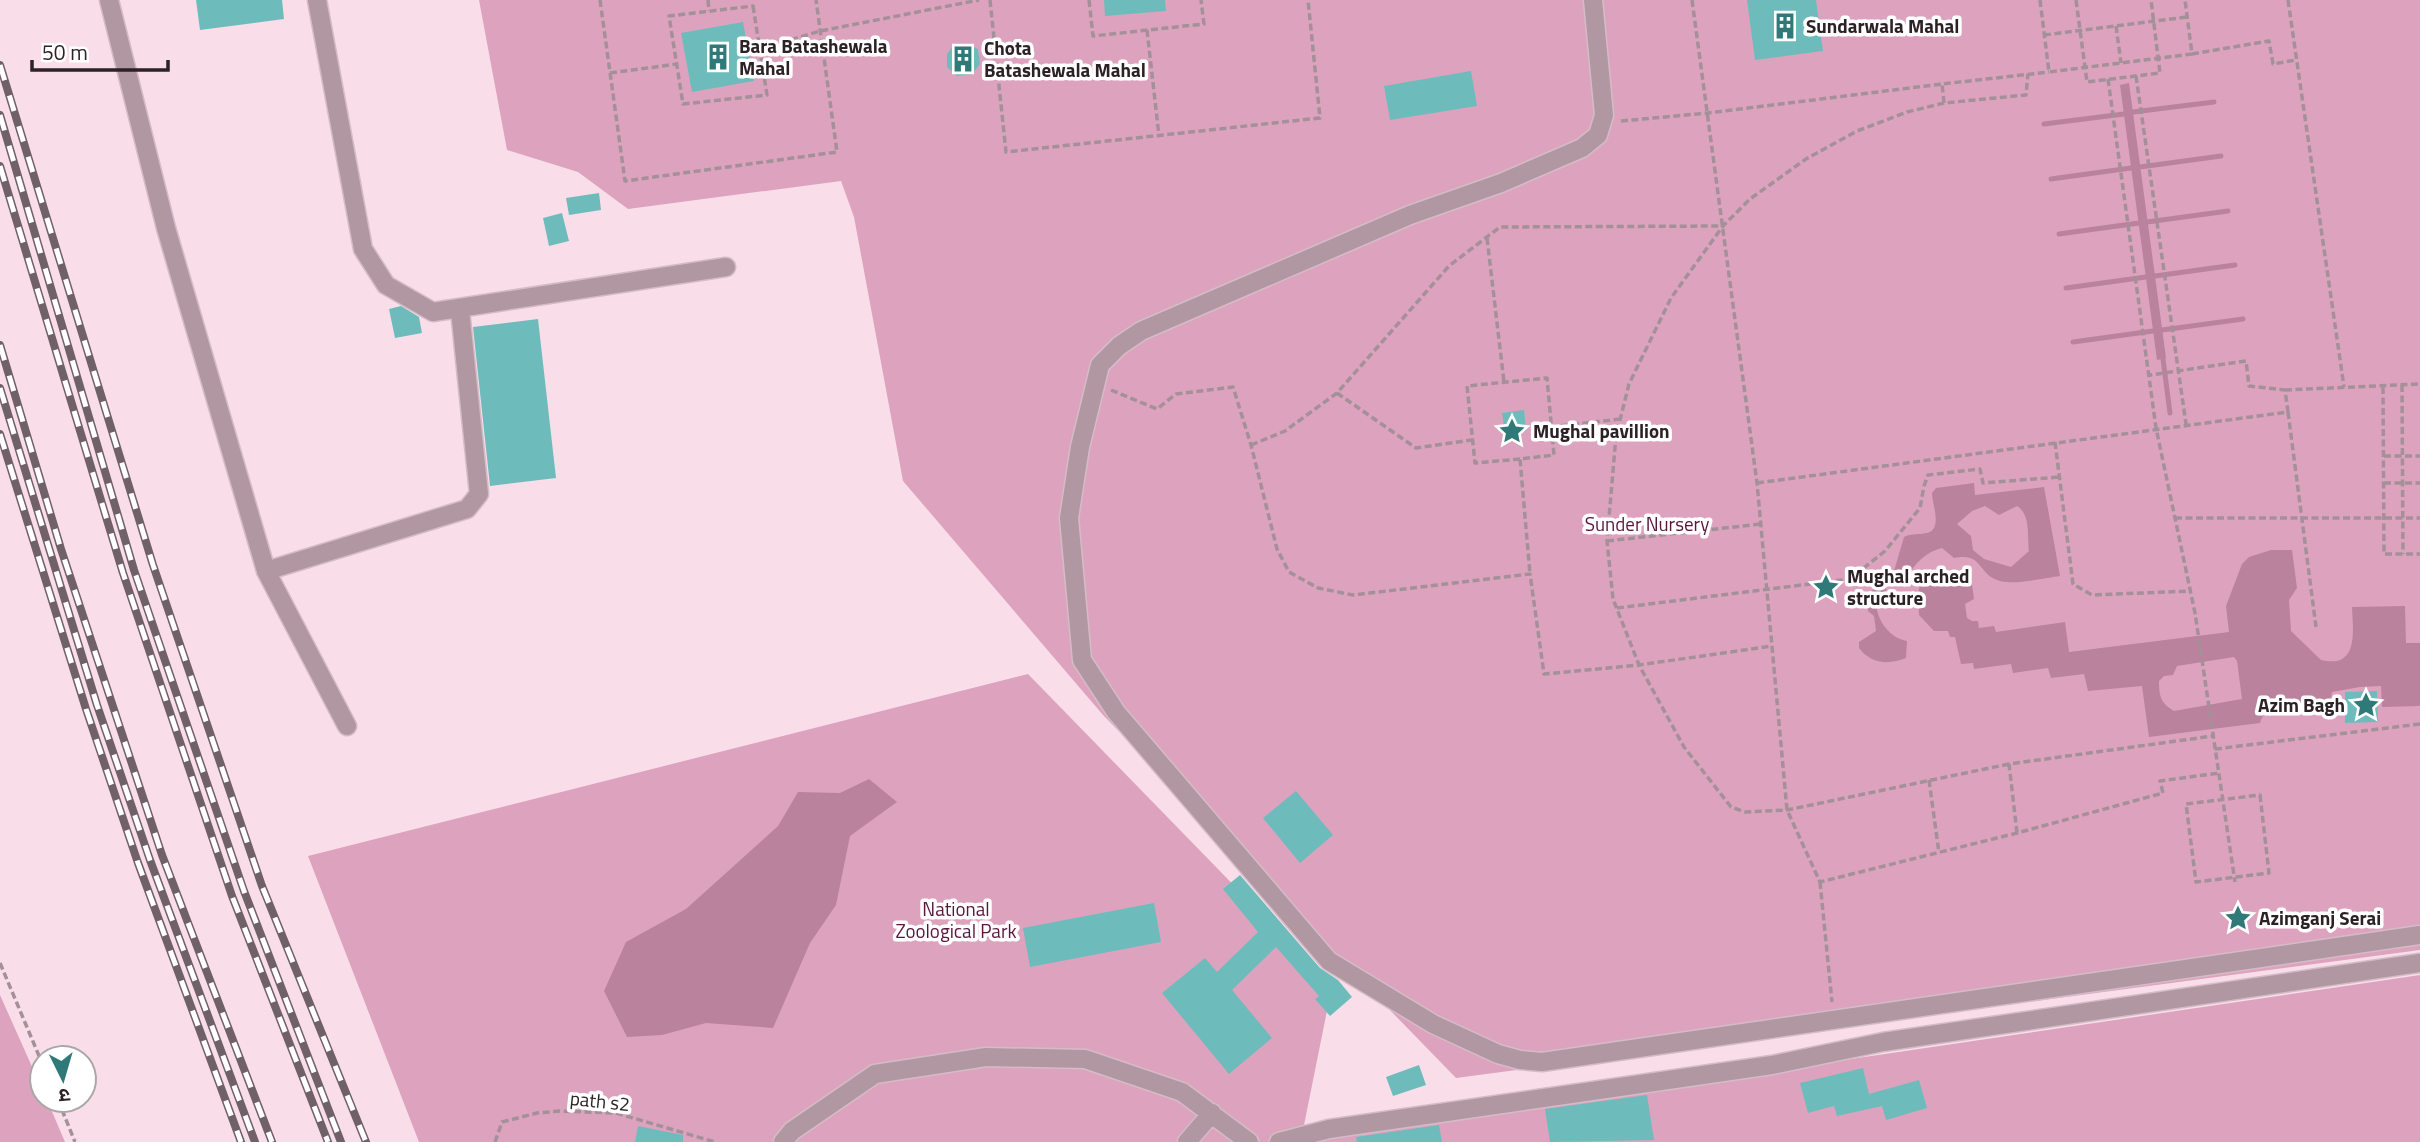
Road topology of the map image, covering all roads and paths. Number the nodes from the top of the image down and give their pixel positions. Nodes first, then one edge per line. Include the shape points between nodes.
1 (109, 0) edge
2 (317, 0) edge
3 (600, 0) edge
4 (708, 0) edge
5 (816, 0) edge
6 (979, 0) edge
7 (990, 0) edge
8 (1089, 0) edge
9 (1201, 0) edge
10 (1308, 0) edge
11 (1593, 0) edge
12 (1692, 0) edge
13 (2041, 0) edge
14 (2076, 0) edge
15 (2151, 0) edge
16 (2185, 0) edge
17 (2288, 0) edge
18 (709, 11) junction
19 (2187, 17) junction
20 (2153, 21) junction
21 (2116, 26) junction
22 (1147, 30) junction
23 (2080, 30) junction
24 (820, 32) junction
25 (2044, 35) junction
26 (761, 49) junction
27 (2192, 54) junction
28 (2158, 58) junction
29 (2296, 60) junction
30 (2121, 63) junction
31 (677, 64) junction
32 (2085, 67) junction
33 (2049, 72) junction
34 (610, 73) junction
35 (2028, 74) junction
36 (2136, 76) junction
37 (2108, 79) junction
38 (1942, 84) junction
39 (1944, 103) junction
40 (1707, 113) junction
41 (1601, 123) junction
42 (1159, 135) junction
43 (1723, 226) junction
44 (1487, 237) junction
45 (726, 267) dead end
46 (460, 310) junction
47 (2178, 371) junction
48 (2150, 375) junction
49 (1504, 382) junction
50 (1096, 384) junction
51 (2420, 384) edge
52 (2402, 385) junction
53 (2344, 387) junction
54 (2384, 387) junction
55 (2285, 390) junction
56 (1337, 393) junction
57 (2288, 412) junction
58 (1620, 419) junction
59 (2186, 424) junction
60 (1551, 428) junction
61 (2156, 428) junction
62 (1472, 440) junction
63 (2055, 442) junction
64 (1251, 445) junction
65 (2384, 456) junction
66 (2403, 456) junction
67 (2420, 456) edge
68 (1520, 459) junction
69 (2060, 477) junction
70 (1757, 483) junction
71 (2384, 483) junction
72 (2403, 483) junction
73 (2420, 483) edge
74 (2175, 518) junction
75 (2303, 518) junction
76 (2384, 518) junction
77 (2402, 518) junction
78 (2420, 518) edge
79 (1761, 524) junction
80 (1607, 541) junction
81 (2403, 554) junction
82 (2420, 554) edge
83 (266, 570) junction
84 (1530, 574) junction
85 (1766, 590) junction
86 (2190, 591) junction
87 (1616, 608) junction
88 (2316, 627) dead end
89 (1772, 646) junction
90 (1639, 665) junction
91 (2420, 724) edge
92 (347, 726) dead end
93 (2213, 737) junction
94 (2215, 748) junction
95 (2009, 764) junction
96 (2219, 773) junction
97 (1929, 780) junction
98 (2223, 799) junction
99 (1787, 810) junction
100 (2017, 833) junction
101 (1939, 853) junction
102 (2235, 880) junction
103 (1820, 882) junction
104 (2420, 935) edge
105 (0, 963) edge
106 (2420, 963) edge
107 (1834, 1020) junction
108 (34, 1044) edge
109 (1212, 1113) junction
110 (64, 1114) edge
111 (792, 1138) edge
112 (75, 1142) edge
113 (495, 1142) edge
114 (715, 1142) edge
115 (1187, 1142) edge
116 (1248, 1142) edge
117 (1279, 1142) edge

1 - 83 street via 166,228
2 - 46 street via 363,249 386,285 433,312
3 - 34 path
4 - 18 path
5 - 24 path
6 - 24 path
7 - 42 path via 1006,152
8 - 22 path via 1093,36
9 - 22 path via 1204,24
10 - 42 path via 1320,118
11 - 41 street via 1604,115
12 - 40 path
13 - 25 path
14 - 23 path
15 - 20 path
16 - 19 path
17 - 29 path
18 - 26 path via 752,6
18 - 31 path via 669,16
19 - 20 path
19 - 27 path
20 - 21 path
20 - 28 path
21 - 23 path
21 - 30 path
22 - 42 path
23 - 25 path
23 - 32 path
24 - 26 path
24 - 34 path via 837,152 625,181
25 - 33 path
26 - 31 path via 767,95 683,104
27 - 28 path
27 - 29 path via 2269,41 2273,64
28 - 30 path
28 - 36 path via 2160,73
29 - 53 path
30 - 32 path
31 - 34 path
32 - 33 path
32 - 37 path via 2087,82
33 - 35 path
35 - 38 path
35 - 39 path via 2026,95
36 - 37 path
36 - 47 path
37 - 48 path
38 - 39 path
38 - 40 path
39 - 43 path via 1857,131 1806,159 1750,199
40 - 41 path
40 - 43 path
41 - 50 street via 1598,135 1582,148 1410,215 1141,331 1100,365
43 - 44 path via 1500,227
43 - 58 path via 1671,298 1629,384
43 - 70 path
44 - 49 path
44 - 56 path via 1449,266
45 - 46 street
46 - 83 street via 479,494 473,503 467,509
47 - 48 path
47 - 55 path via 2246,362 2249,387
47 - 59 path
48 - 61 path
49 - 60 path via 1546,378
49 - 62 path via 1467,386
50 - 64 path via 1157,409 1175,394 1233,387
50 - 107 street via 1069,518 1082,660 1116,712 1329,961 1433,1024 1520,1060 1542,1062
51 - 52 path
52 - 54 path
52 - 66 path
53 - 54 path
53 - 55 path
54 - 65 path
55 - 57 path
56 - 62 path via 1416,448
56 - 64 path via 1285,431
57 - 59 path
57 - 75 path
58 - 60 path
58 - 80 path
59 - 61 path
60 - 68 path via 1554,456
61 - 63 path
61 - 74 path
62 - 68 path via 1475,463
63 - 69 path
63 - 70 path
64 - 84 path via 1277,549 1289,572 1318,588 1353,595
65 - 66 path
65 - 71 path
66 - 67 path
66 - 72 path
68 - 84 path
69 - 85 path via 1983,483 1980,469 1928,475 1920,508 1885,551 1850,579
69 - 86 path via 2073,583 2092,595
70 - 79 path
71 - 72 path
71 - 76 path
72 - 73 path
72 - 77 path
74 - 75 path
74 - 86 path
75 - 76 path
75 - 88 path
76 - 77 path
76 - 81 path via 2384,554
77 - 78 path
77 - 81 path
79 - 80 path
79 - 85 path
80 - 87 path
81 - 82 path
83 - 92 street
84 - 90 path via 1544,674
85 - 87 path
85 - 89 path
86 - 93 path
87 - 90 path
89 - 90 path
89 - 99 path
90 - 99 path via 1684,747 1731,807 1745,812
91 - 94 path
93 - 94 path
93 - 95 path
94 - 96 path
95 - 97 path
95 - 100 path
96 - 98 path
96 - 100 path via 2160,781 2163,793
97 - 99 path
97 - 101 path
98 - 102 path
98 - 102 path via 2260,795 2269,873
98 - 102 path via 2186,804 2196,882
99 - 103 path
100 - 101 path
101 - 103 path
103 - 107 path
104 - 107 street
105 - 108 path
106 - 117 street via 1329,1129
109 - 111 street via 1182,1092 1085,1059 986,1057 875,1074
109 - 115 street
109 - 116 street
110 - 112 path
113 - 114 path, path s2 via 502,1122 561,1111 616,1113

